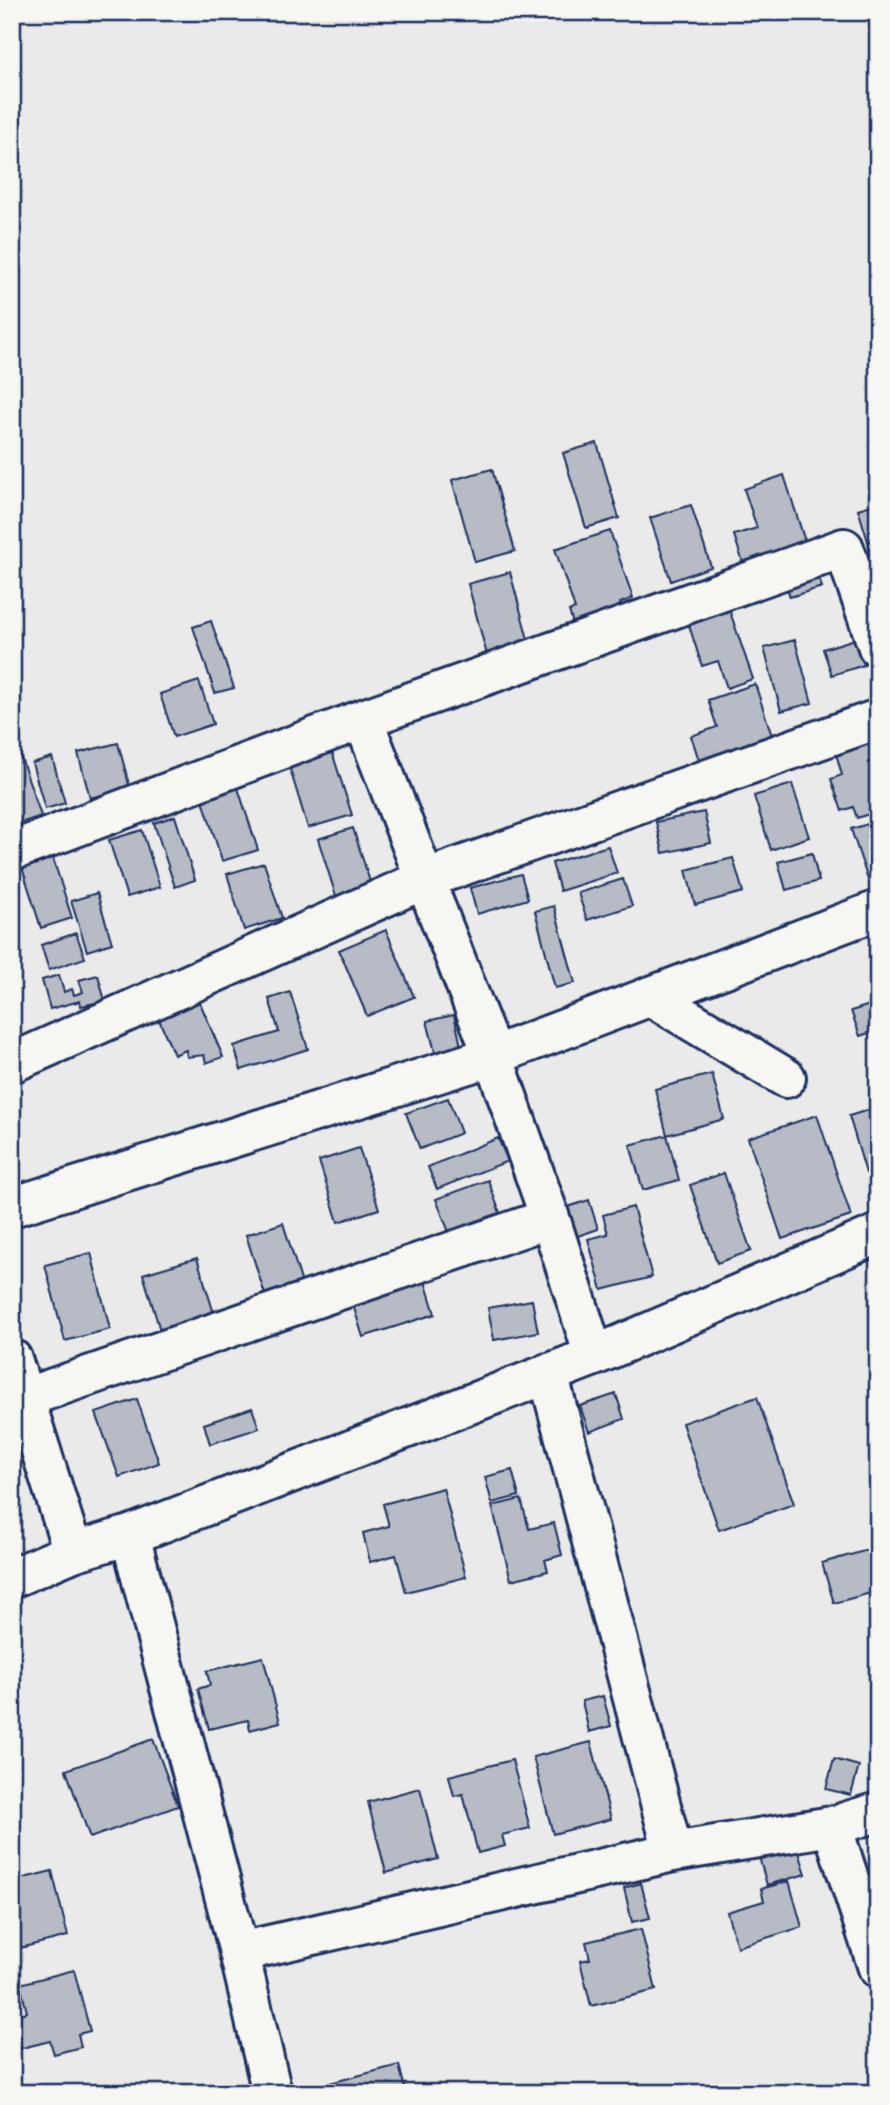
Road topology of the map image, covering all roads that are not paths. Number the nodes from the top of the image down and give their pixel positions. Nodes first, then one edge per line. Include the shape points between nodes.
1 (878, 647) edge
2 (363, 719) junction
3 (878, 719) edge
4 (12, 851) edge
5 (425, 879) junction
6 (878, 910) edge
7 (650, 996) junction
8 (493, 1056) junction
9 (12, 1063) edge
10 (786, 1078) dead end
11 (12, 1207) edge
12 (550, 1218) junction
13 (878, 1234) edge
14 (594, 1356) junction
15 (12, 1359) edge
16 (548, 1373) junction
17 (24, 1398) junction
18 (130, 1535) junction
19 (73, 1552) junction
20 (12, 1578) edge
21 (878, 1811) edge
22 (832, 1826) junction
23 (673, 1852) junction
24 (239, 1952) junction
25 (878, 1968) edge
26 (272, 2093) edge

1 - 2 street via 844,548
2 - 4 street
2 - 5 street
3 - 5 street
5 - 8 street
5 - 9 street
6 - 7 street
7 - 8 street
7 - 10 street
8 - 11 street
8 - 12 street
12 - 14 street
12 - 17 street
13 - 14 street
14 - 16 street
15 - 17 street
16 - 18 street
16 - 23 street
17 - 19 street
18 - 19 street
18 - 24 street
19 - 20 street
21 - 22 street
22 - 23 street
22 - 25 street
23 - 24 street
24 - 26 street

